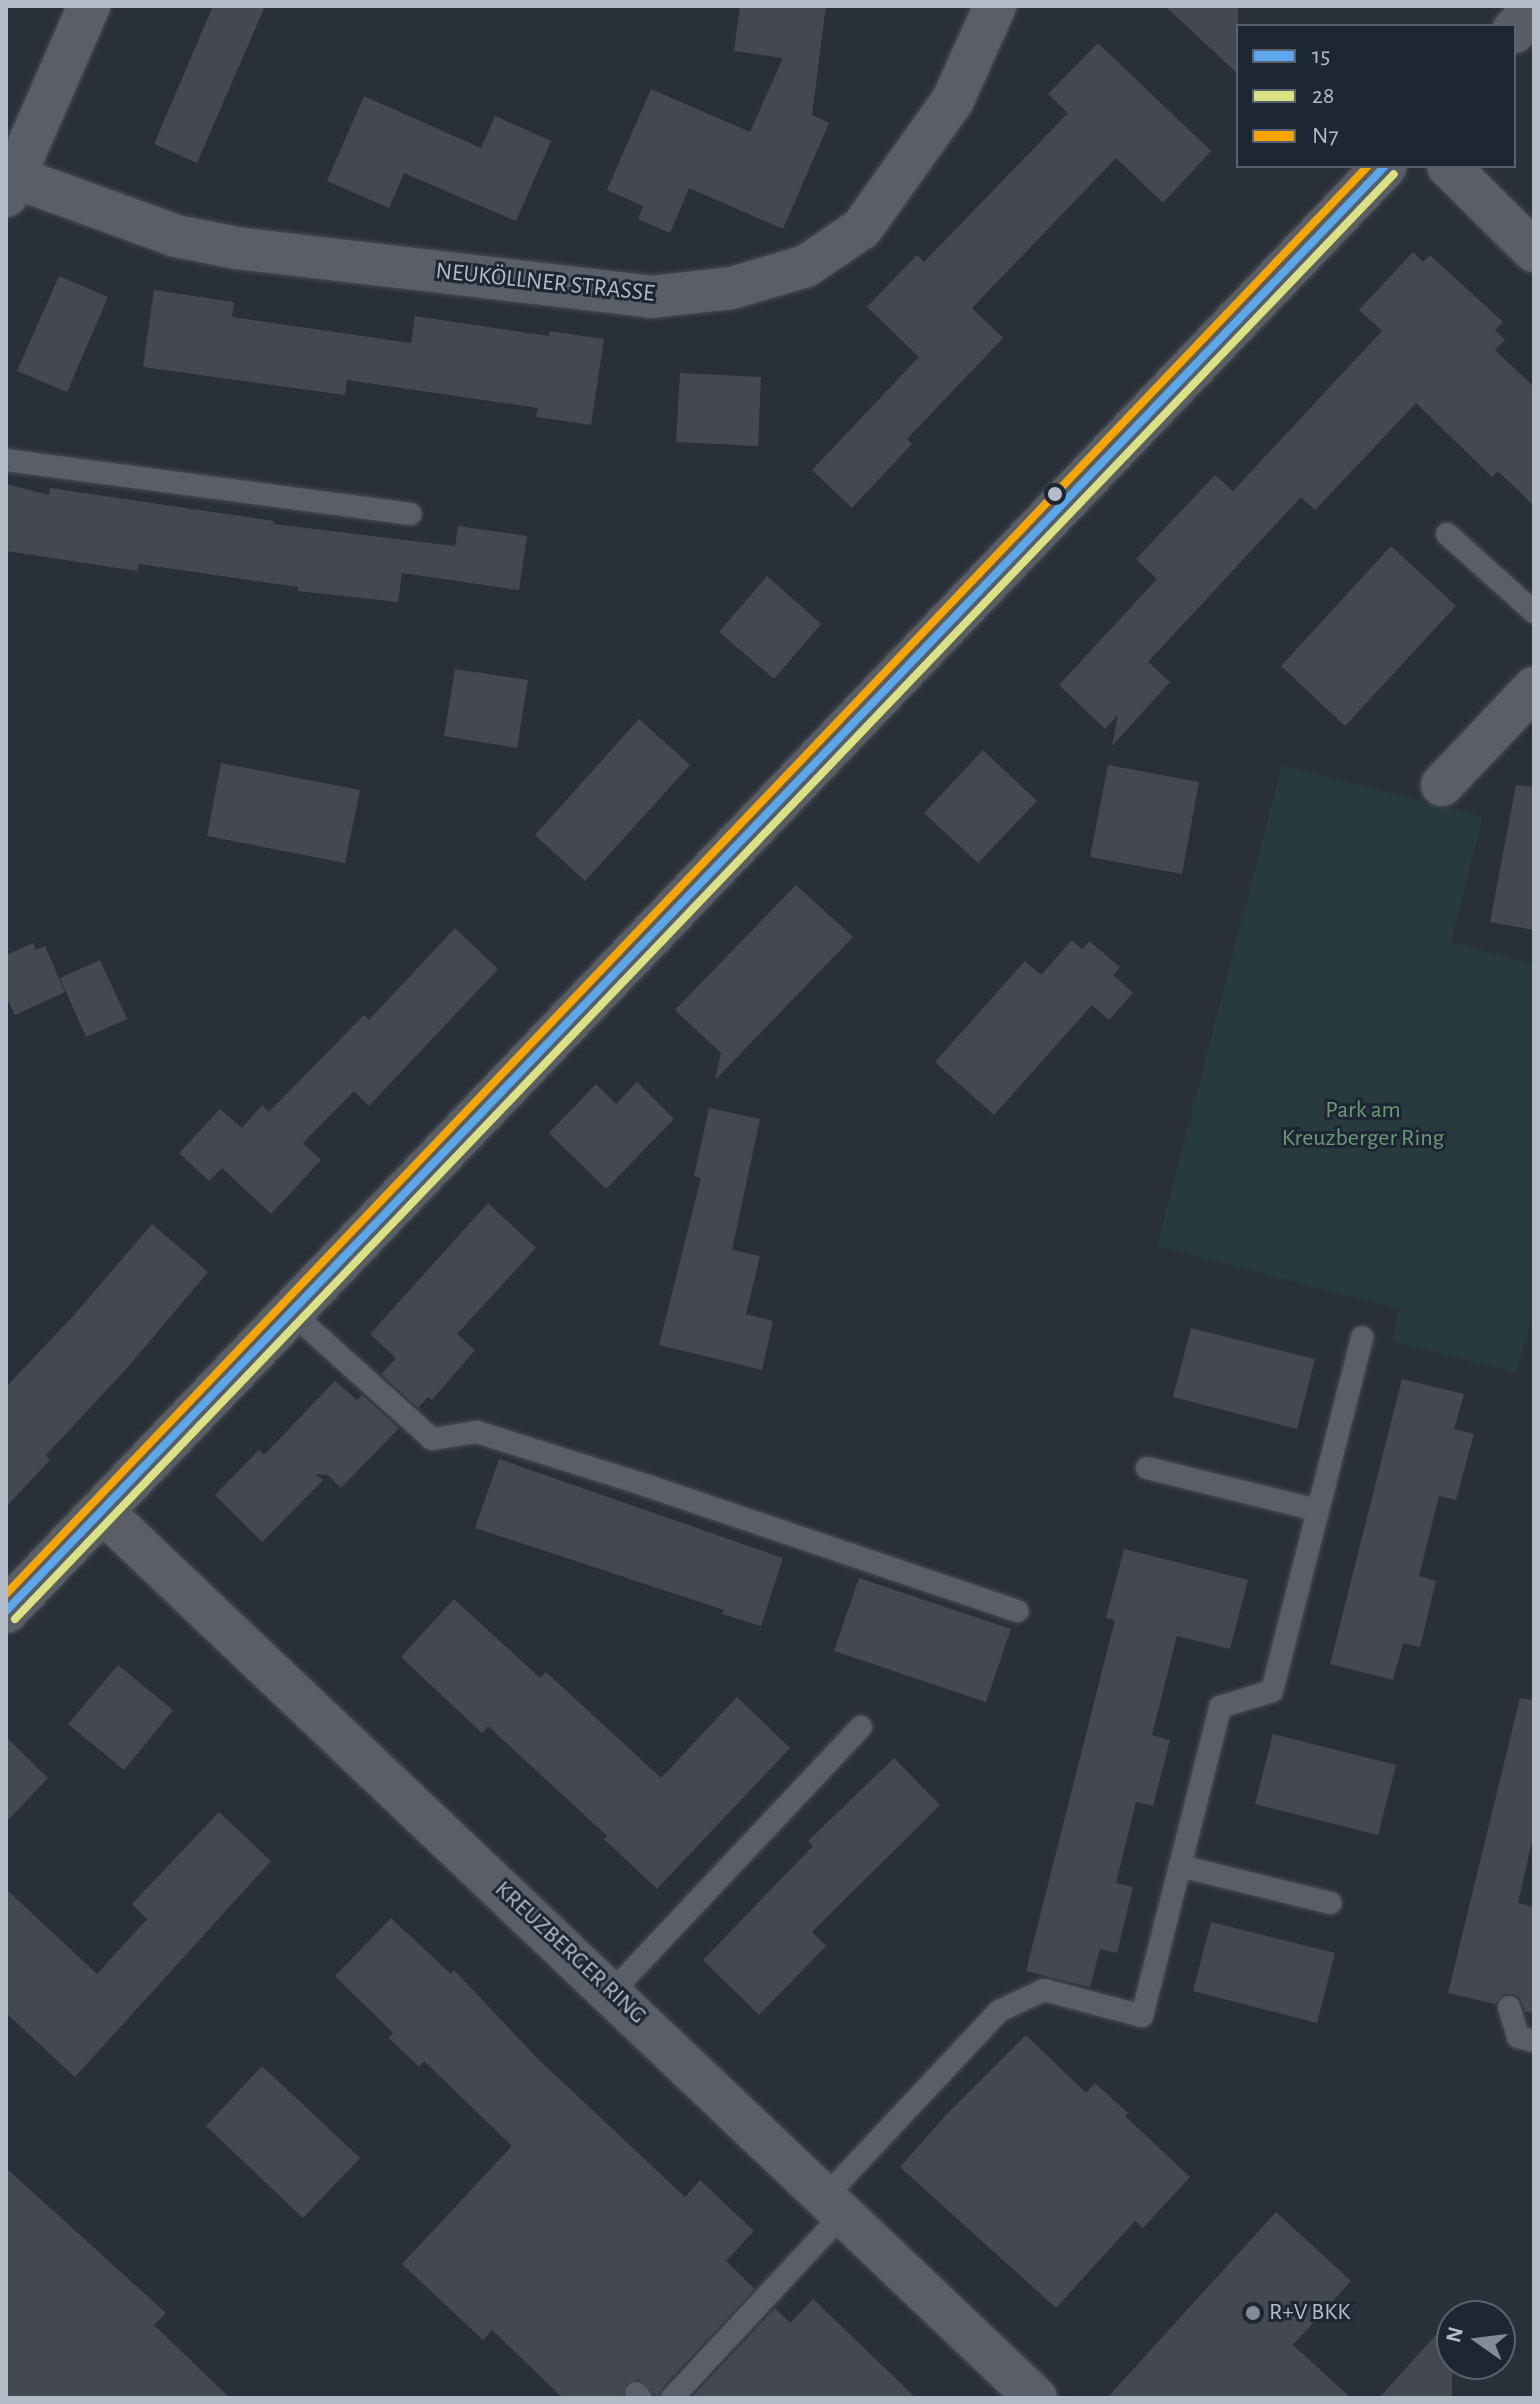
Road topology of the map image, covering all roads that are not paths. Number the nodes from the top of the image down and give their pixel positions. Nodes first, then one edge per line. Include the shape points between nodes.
1 (89, 6) edge
2 (995, 6) edge
3 (1534, 10) edge
4 (1516, 29) edge
5 (1383, 168) edge
6 (1450, 168) edge
7 (10, 186) edge
8 (1534, 251) edge
9 (6, 460) edge
10 (410, 514) dead end
11 (1447, 534) dead end
12 (1534, 612) edge
13 (1534, 688) edge
14 (1442, 785) dead end
15 (291, 1312) junction
16 (1362, 1337) dead end
17 (1147, 1468) dead end
18 (1317, 1510) junction
19 (102, 1511) junction
20 (6, 1611) edge
21 (1017, 1611) dead end
22 (861, 1727) dead end
23 (1180, 1866) junction
24 (1331, 1903) dead end
25 (611, 1993) junction
26 (1509, 2007) dead end
27 (1534, 2041) edge
28 (835, 2204) junction
29 (672, 2398) edge
30 (1036, 2398) edge

1 - 7 street
2 - 7 street, NEUKÖLLNER STRASSE via 953,100 862,228 806,266 732,288 651,297 236,248 176,236
3 - 4 street
5 - 15 street
6 - 8 street
9 - 10 lane
11 - 12 lane
13 - 14 street
15 - 19 street
15 - 21 lane via 432,1439 477,1432
16 - 18 lane
17 - 18 lane
18 - 23 lane via 1272,1691 1220,1707
19 - 20 street
19 - 25 street, KREUZBERGER RING
22 - 25 lane
23 - 24 lane
23 - 28 lane via 1142,2016 1044,1990 999,2011
25 - 28 street, KREUZBERGER RING
26 - 27 lane via 1518,2037
28 - 29 lane
28 - 30 street, KREUZBERGER RING

